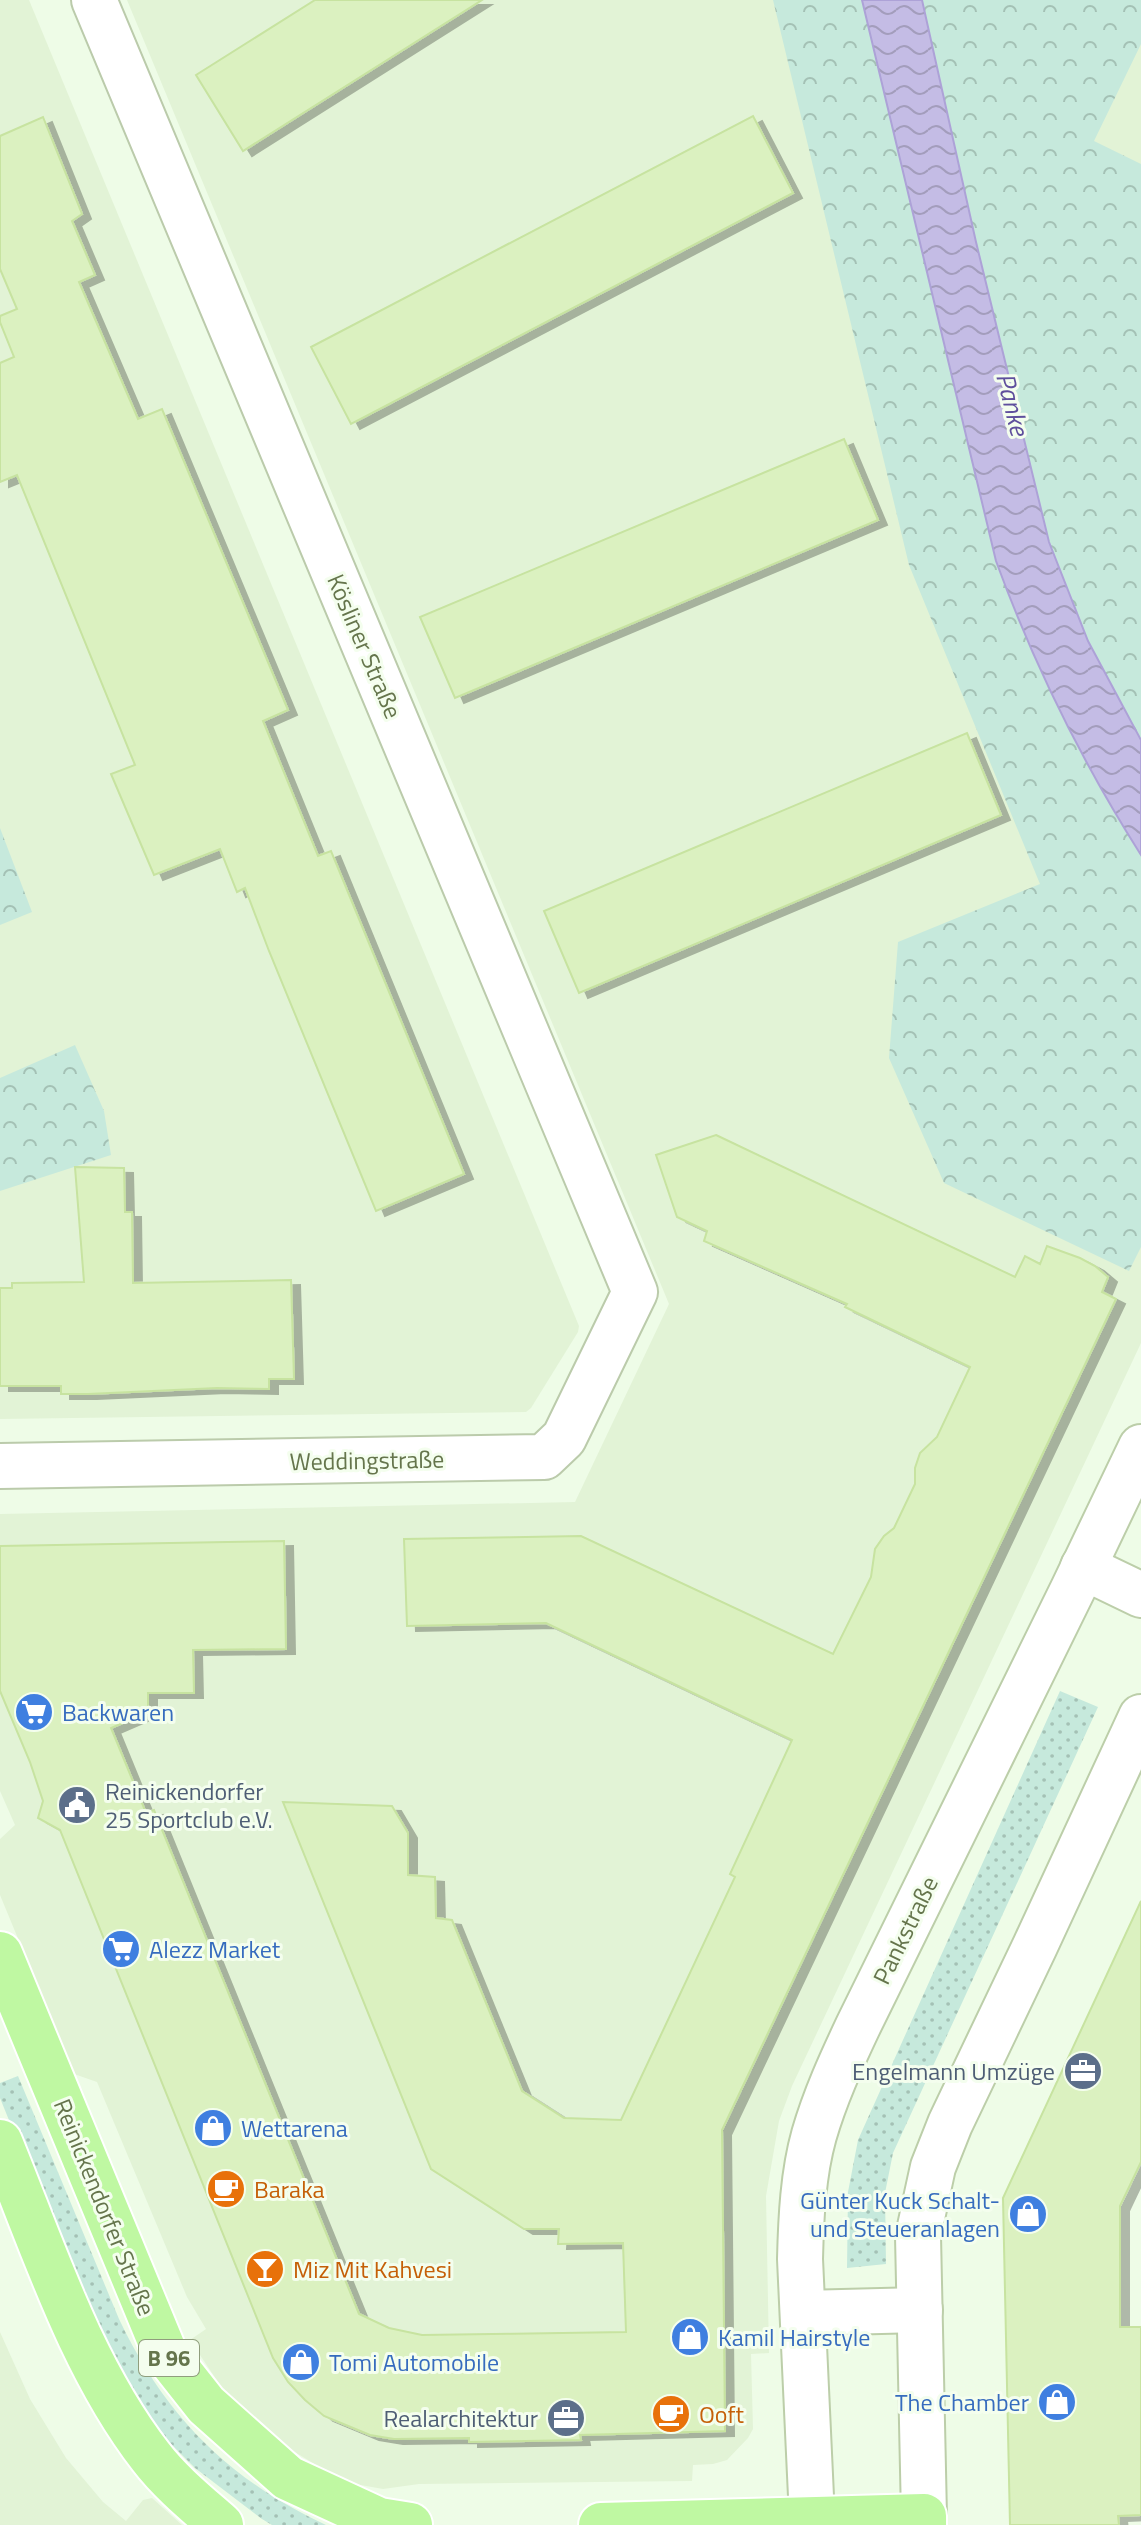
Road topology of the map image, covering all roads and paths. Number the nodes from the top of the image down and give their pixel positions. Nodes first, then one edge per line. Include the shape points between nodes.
1 (94, 0) edge
2 (635, 1292) joint
3 (1141, 1447) edge
4 (0, 1466) edge
5 (1083, 1567) junction
6 (1141, 1595) edge
7 (1141, 1717) edge
8 (0, 1954) edge
9 (0, 2142) edge
10 (920, 2310) junction
11 (803, 2313) junction
12 (924, 2521) edge
13 (812, 2522) edge
14 (221, 2525) edge
15 (410, 2525) edge
16 (601, 2525) edge

1 - 2 main road, Kösliner Straße
2 - 4 main road, Weddingstraße via 564,1438 544,1457
3 - 5 main road, Pankstraße
5 - 6 main road
5 - 11 main road, Pankstraße via 832,2083 813,2138 801,2219
7 - 10 main road via 933,2167 918,2236
8 - 15 main road, Reinickendorfer Straße / B 96 via 165,2353 206,2405 288,2478 379,2520
9 - 14 main road, B 96 via 86,2351 131,2430 153,2460
10 - 11 main road
10 - 12 main road
11 - 13 main road, Pankstraße
12 - 13 main road
13 - 16 main road

